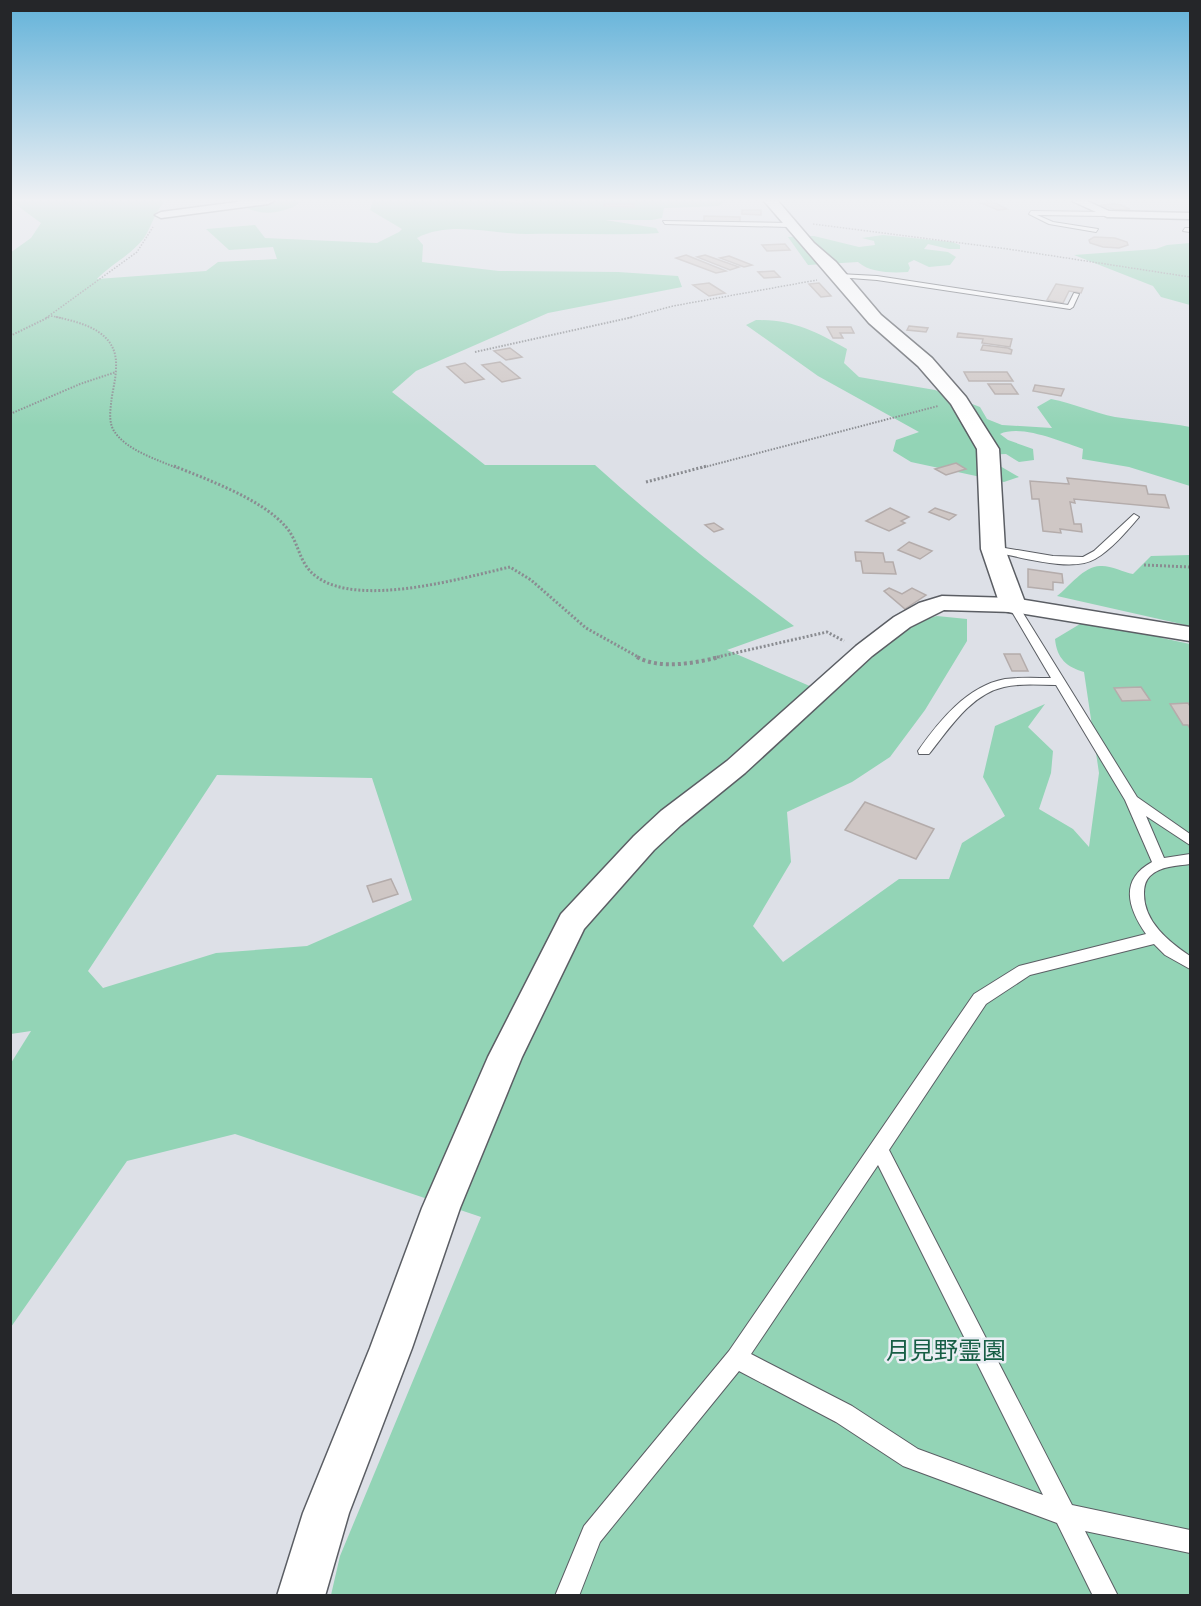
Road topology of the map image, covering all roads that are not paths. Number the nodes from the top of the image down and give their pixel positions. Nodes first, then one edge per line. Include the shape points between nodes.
1 (839, 276) joint
2 (1076, 294) dead end
3 (1134, 517) dead end
4 (993, 549) junction
5 (1013, 605) junction
6 (1191, 634) edge
7 (1061, 681) junction
8 (924, 751) dead end
9 (1132, 800) junction
10 (1191, 840) edge
11 (1191, 859) edge
12 (1160, 864) junction
13 (1155, 938) junction
14 (1191, 963) edge
15 (880, 1150) junction
16 (735, 1359) junction
17 (1068, 1516) junction
18 (1191, 1542) edge
19 (301, 1596) edge
20 (567, 1596) edge
21 (1106, 1596) edge

1 - 2 lane via 877,278 1070,307
1 - 4 street via 874,319 925,362 959,401 988,449
3 - 4 lane via 1086,560
4 - 5 street
5 - 6 street
5 - 7 lane
5 - 19 street via 942,603 902,622 651,836 572,922 505,1057 441,1208 326,1513
7 - 8 lane via 1004,683 982,691 961,708
7 - 9 lane
9 - 10 lane
9 - 12 lane
11 - 12 lane
12 - 13 lane via 1141,878 1136,888 1145,925
13 - 14 lane
13 - 15 lane via 1025,970 980,999
15 - 16 lane
15 - 17 lane
16 - 17 lane via 844,1414 911,1458
16 - 20 lane via 592,1534
17 - 18 lane
17 - 21 lane

